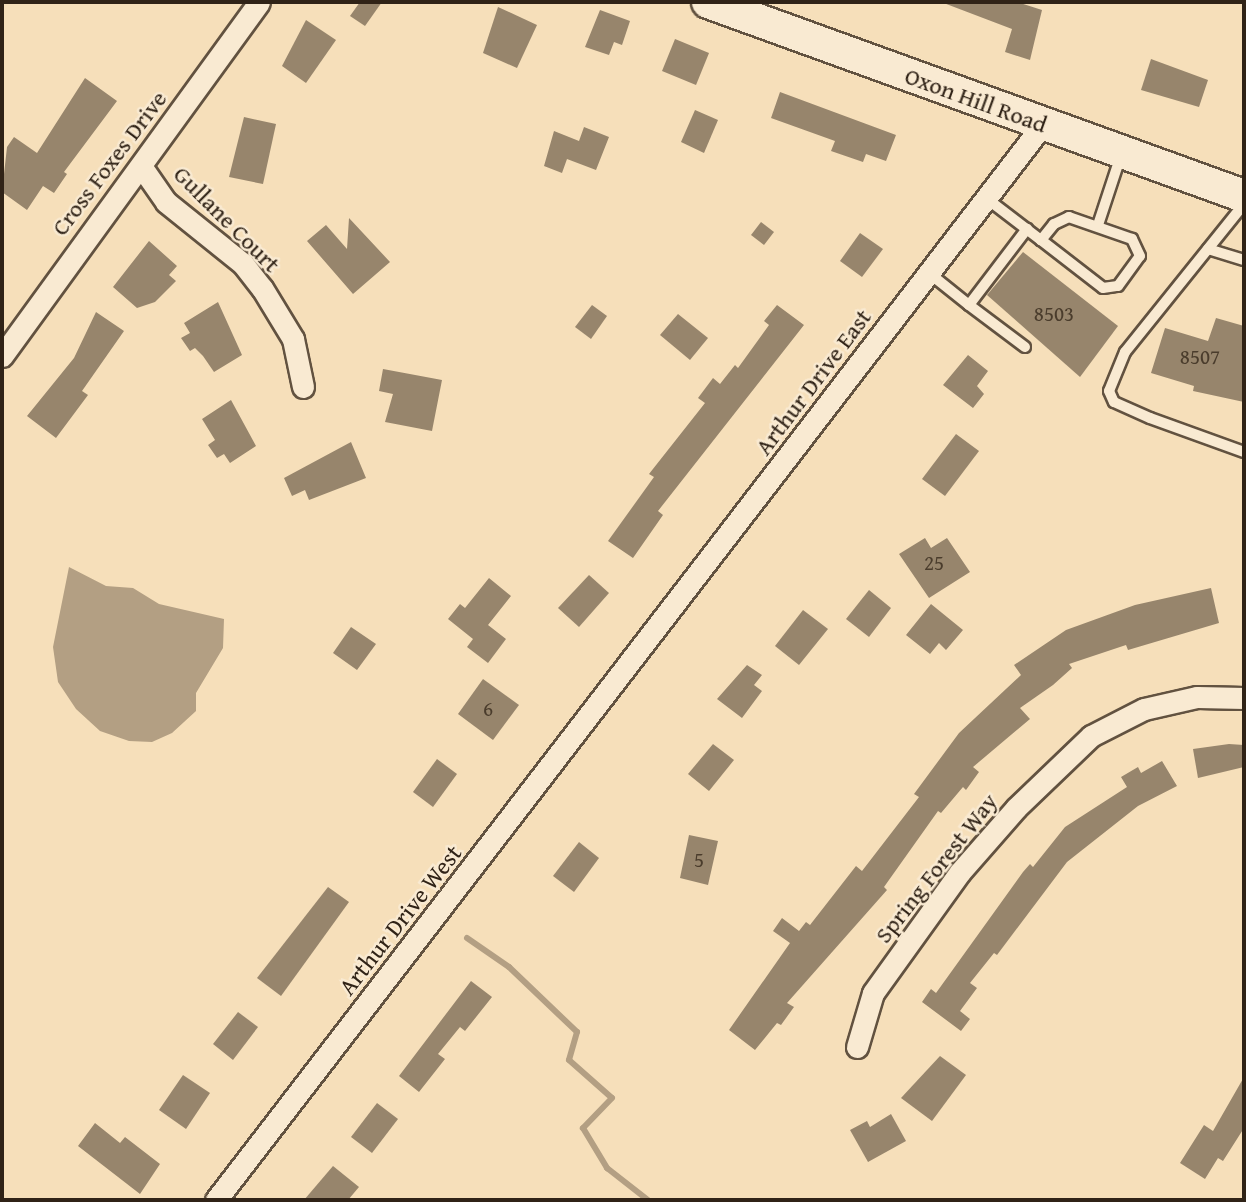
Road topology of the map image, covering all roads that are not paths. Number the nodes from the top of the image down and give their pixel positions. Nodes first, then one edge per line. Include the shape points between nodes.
1 (259, 2) edge
2 (708, 2) edge
3 (1043, 124) junction
4 (1121, 155) junction
5 (141, 166) junction
6 (1244, 196) edge
7 (986, 198) junction
8 (1244, 204) edge
9 (1098, 225) junction
10 (1027, 229) junction
11 (1041, 240) junction
12 (1208, 249) junction
13 (1244, 260) edge
14 (929, 273) junction
15 (969, 305) junction
16 (1025, 347) dead end
17 (2, 356) edge
18 (303, 387) dead end
19 (1244, 452) edge
20 (624, 672) joint
21 (1244, 698) edge
22 (857, 1046) dead end
23 (216, 1200) edge

1 - 5 street, Cross Foxes Drive
2 - 3 main road, Oxon Hill Road
3 - 4 main road, Oxon Hill Road
3 - 7 street, Arthur Drive East
4 - 6 main road, Oxon Hill Road
4 - 9 lane
5 - 17 street, Cross Foxes Drive via 104,209
5 - 18 street, Gullane Court via 166,202 243,264 262,288 293,339
7 - 10 lane
7 - 14 street, Arthur Drive East
8 - 12 lane
9 - 11 lane via 1069,217
9 - 11 lane via 1132,239 1139,247 1140,256 1118,286 1110,289
10 - 11 lane
10 - 15 lane
12 - 13 lane
12 - 19 lane via 1125,352 1109,391 1114,402 1138,413
14 - 15 lane
14 - 20 street, Arthur Drive East
15 - 16 lane
20 - 23 street, Arthur Drive West
21 - 22 street, Spring Forest Way via 1197,697 1144,709 1091,736 1016,808 960,872 873,993

